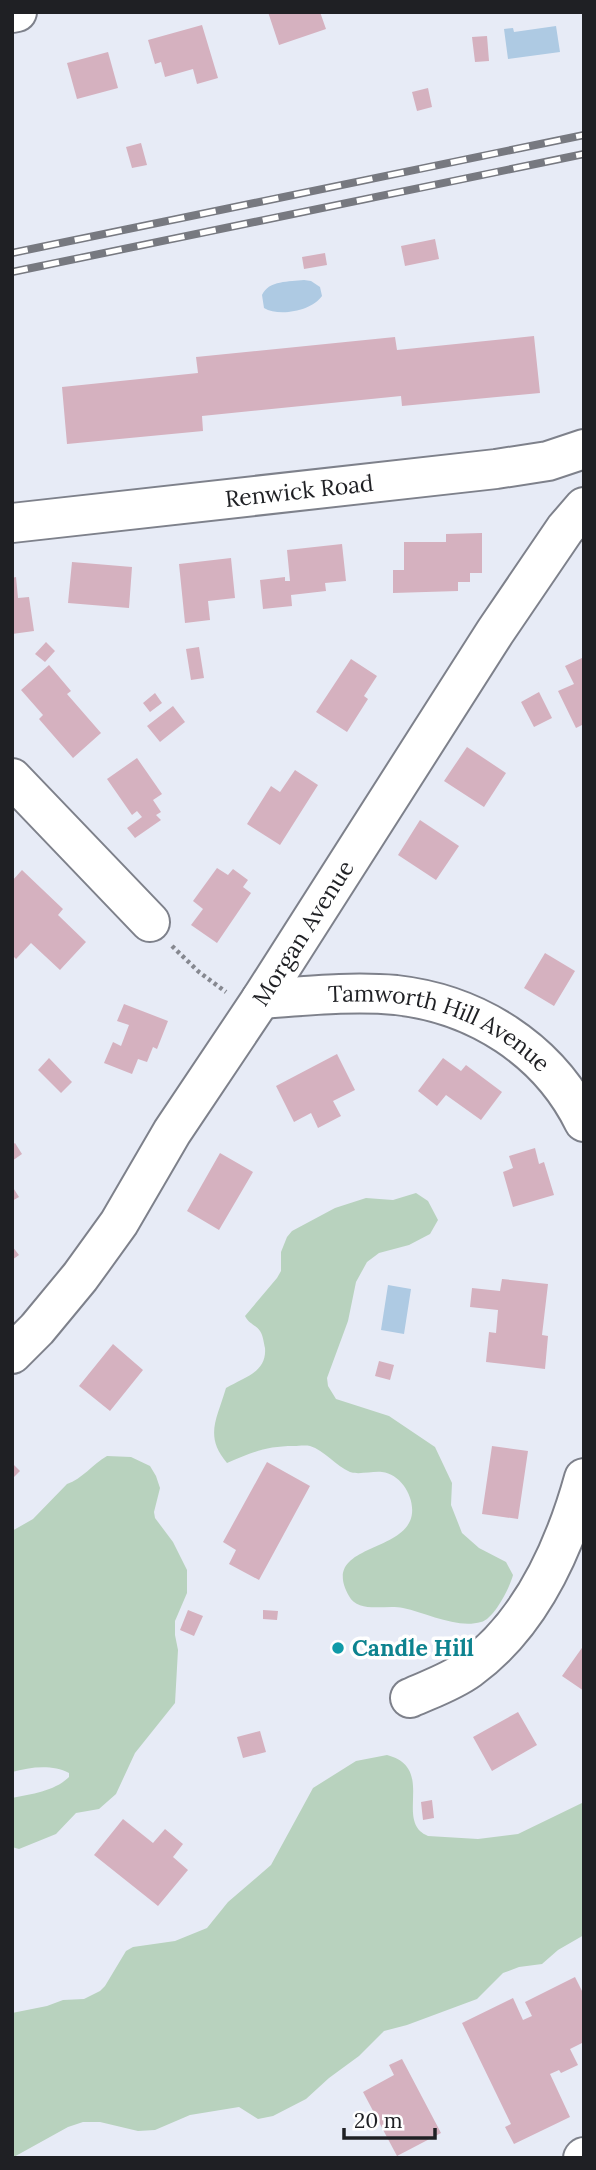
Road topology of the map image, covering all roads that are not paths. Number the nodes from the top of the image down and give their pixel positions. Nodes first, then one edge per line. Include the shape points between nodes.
1 (582, 458) edge
2 (584, 507) edge
3 (12, 523) edge
4 (12, 778) edge
5 (150, 922) road end
6 (261, 999) junction
7 (584, 1122) edge
8 (12, 1354) edge
9 (584, 1478) edge
10 (410, 1698) dead end

1 - 3 street, Renwick Road
2 - 6 street, Morgan Avenue via 495,632
4 - 5 street
6 - 7 street, Tamworth Hill Avenue via 396,995 463,1011 499,1029 535,1056 567,1092
6 - 8 street, Morgan Avenue via 172,1132 119,1223 37,1329
9 - 10 street via 557,1555 511,1631 466,1671

